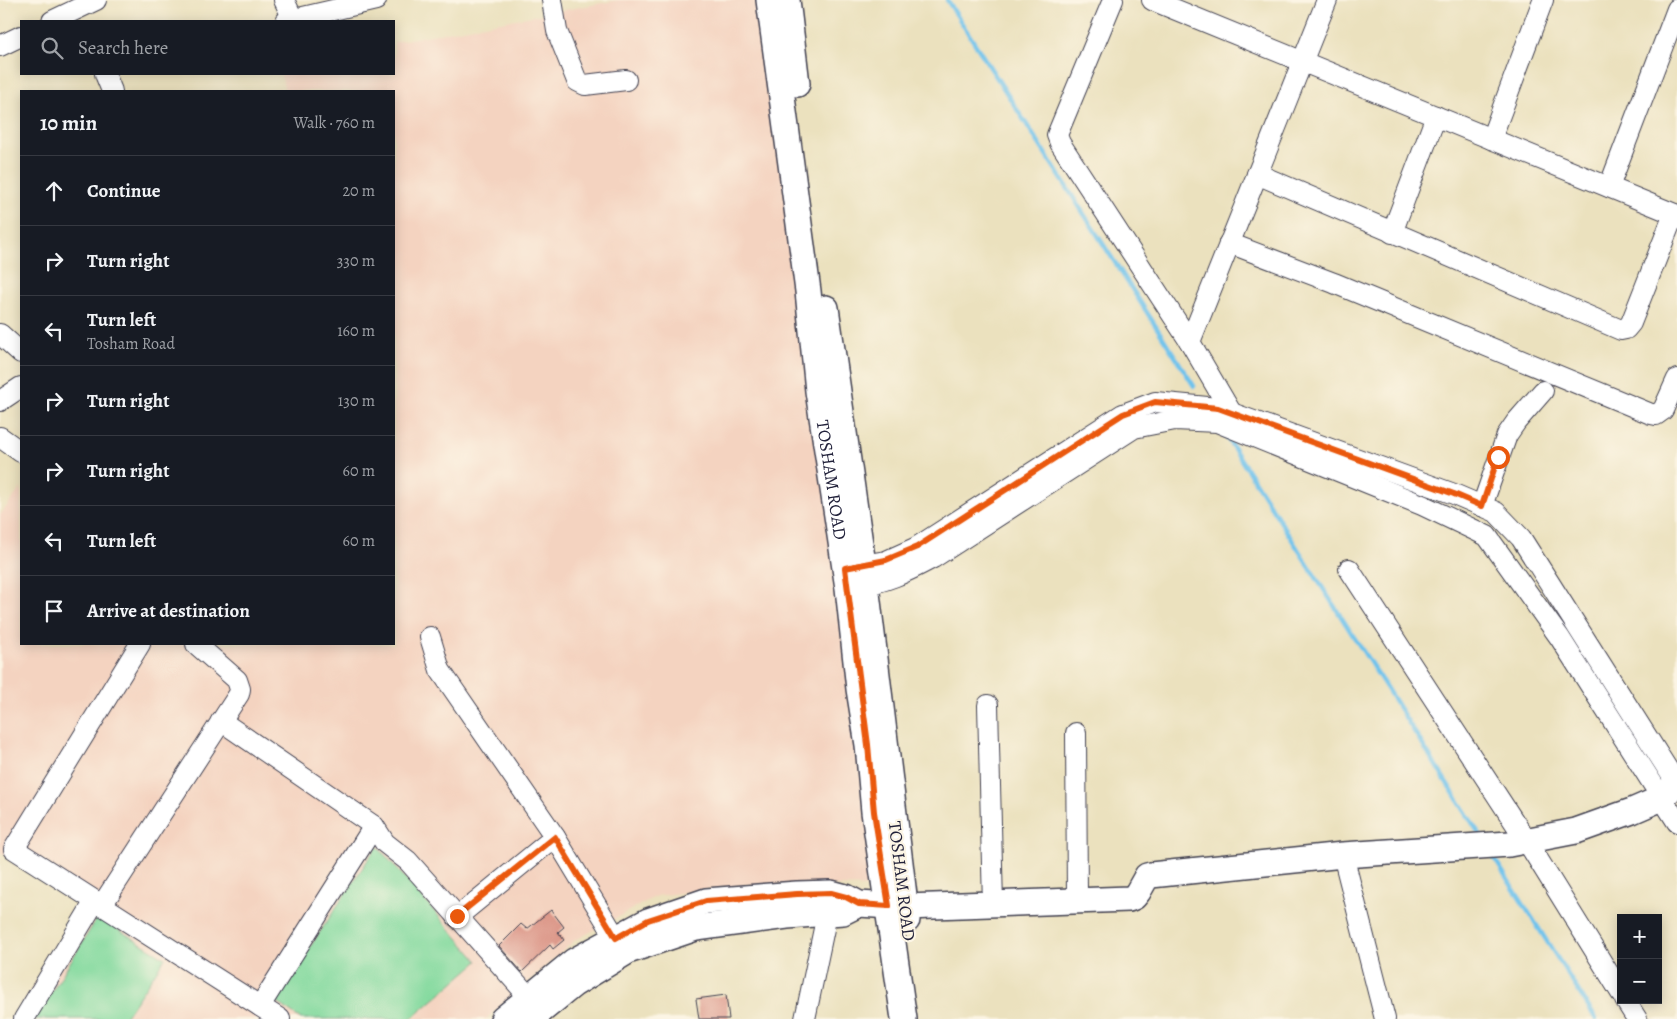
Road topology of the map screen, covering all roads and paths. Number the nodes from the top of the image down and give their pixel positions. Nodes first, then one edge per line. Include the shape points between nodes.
1 (284, 0) edge
2 (376, 0) edge
3 (552, 0) edge
4 (769, 0) edge
5 (787, 0) edge
6 (1113, 0) edge
7 (1152, 0) edge
8 (1327, 0) edge
9 (1543, 0) edge
10 (89, 6) edge
11 (1677, 9) edge
12 (54, 20) edge
13 (289, 20) edge
14 (20, 36) edge
15 (0, 46) edge
16 (1302, 62) junction
17 (105, 75) edge
18 (626, 80) dead end
19 (111, 90) edge
20 (1436, 116) junction
21 (1491, 139) junction
22 (1257, 174) junction
23 (1609, 187) junction
24 (1676, 215) edge
25 (1392, 233) junction
26 (1230, 243) junction
27 (0, 334) edge
28 (1190, 342) junction
29 (20, 352) edge
30 (1677, 379) edge
31 (20, 389) edge
32 (1543, 391) dead end
33 (0, 402) edge
34 (1232, 413) junction
35 (1244, 433) junction
36 (0, 437) edge
37 (20, 451) edge
38 (1482, 506) junction
39 (1349, 569) dead end
40 (855, 577) junction
41 (430, 637) dead end
42 (139, 645) edge
43 (197, 645) edge
44 (988, 705) dead end
45 (221, 720) junction
46 (1076, 732) dead end
47 (1673, 787) edge
48 (1677, 822) edge
49 (374, 826) junction
50 (555, 837) junction
51 (1526, 840) junction
52 (7, 846) edge
53 (1343, 855) junction
54 (1077, 900) junction
55 (98, 903) junction
56 (830, 904) junction
57 (993, 905) junction
58 (897, 907) junction
59 (763, 908) junction
60 (457, 916) junction
61 (616, 938) junction
62 (1617, 987) edge
63 (1628, 1004) edge
64 (260, 1006) junction
65 (533, 1009) edge
66 (803, 1018) edge
67 (24, 1019) edge
68 (280, 1019) edge
69 (503, 1019) edge
70 (904, 1019) edge
71 (919, 1019) edge
72 (1385, 1019) edge
73 (1637, 1019) edge

1 - 13 street
2 - 13 street
3 - 18 street via 557,31 577,81 585,85
4 - 40 main road, TOSHAM ROAD via 808,291 818,391
5 - 40 main road, TOSHAM ROAD
6 - 28 street via 1057,135
7 - 16 street
8 - 16 street
9 - 21 street
10 - 12 street
11 - 23 street
14 - 15 street
16 - 20 street
16 - 22 street
17 - 19 street
20 - 21 street
20 - 25 street
21 - 23 street
22 - 25 street
22 - 26 street
23 - 24 street
24 - 25 street via 1631,323 1621,330
26 - 28 street
26 - 30 street via 1651,414 1660,414
27 - 29 street
28 - 34 street
31 - 33 street
32 - 38 street via 1507,435
34 - 35 street
34 - 38 street
34 - 40 street via 1218,408 1155,402 1123,414 917,547
35 - 40 street via 1217,422 1175,420 1134,428 908,572 881,583
35 - 47 street via 1422,505 1487,536
36 - 37 street
38 - 47 street via 1496,512 1521,538
39 - 51 street
40 - 58 main road, TOSHAM ROAD
41 - 50 street via 440,670
42 - 52 street
43 - 45 street via 240,685 239,694
44 - 57 street
45 - 49 street
45 - 55 street
46 - 54 street
47 - 48 street
47 - 51 main road via 1576,831
49 - 60 street via 385,843 408,861
49 - 64 street
50 - 60 street
50 - 61 street
51 - 53 main road
51 - 62 street
52 - 55 street
53 - 54 main road via 1151,875 1129,899
53 - 72 street
54 - 57 main road
55 - 64 street
55 - 67 street
56 - 58 main road via 846,897 859,904
56 - 59 main road
56 - 66 street
57 - 58 main road
58 - 70 main road, TOSHAM ROAD
58 - 71 main road, TOSHAM ROAD
59 - 61 main road via 706,901 648,920
59 - 65 main road via 628,951
60 - 65 street
61 - 65 main road via 574,961
63 - 73 street
64 - 68 street
65 - 69 main road

